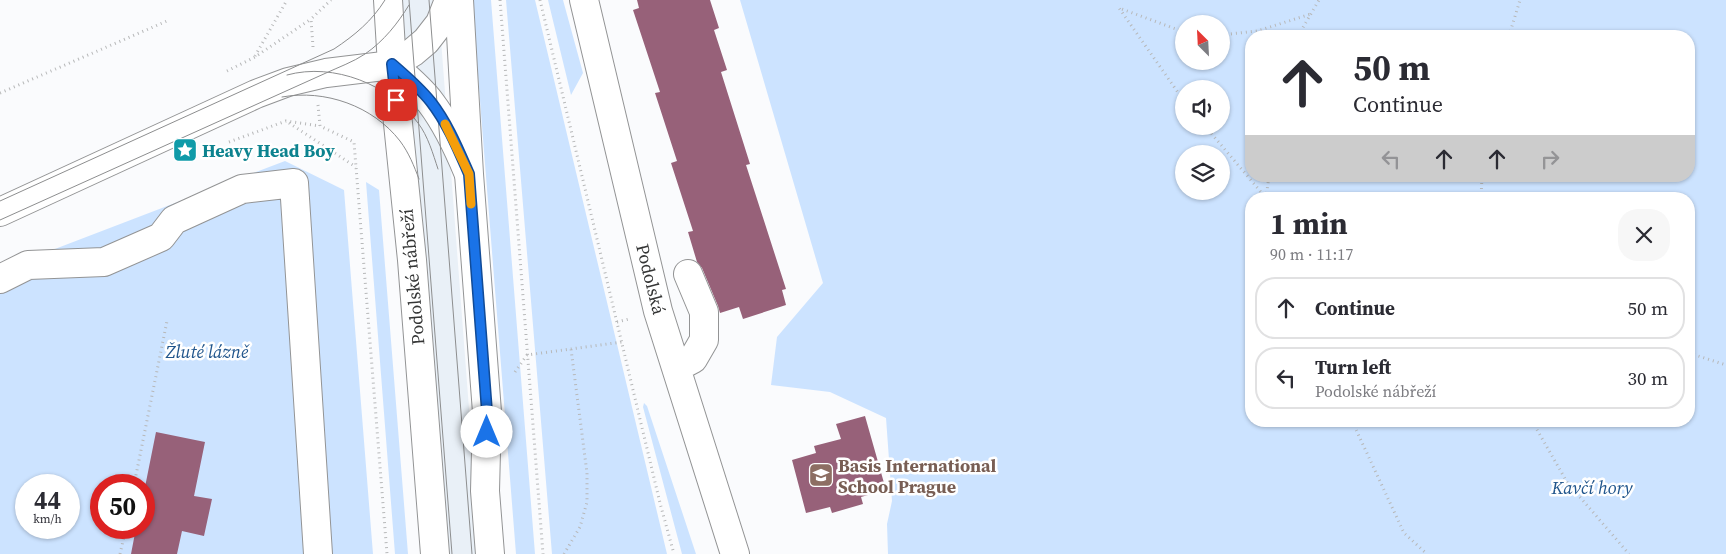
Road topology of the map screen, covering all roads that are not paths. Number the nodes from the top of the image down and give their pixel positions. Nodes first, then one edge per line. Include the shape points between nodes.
1 (388, 0) edge
2 (449, 0) edge
3 (459, 0) edge
4 (584, 0) edge
5 (392, 64) junction
6 (469, 174) junction
7 (0, 212) edge
8 (688, 274) dead end
9 (0, 279) edge
10 (676, 368) junction
11 (316, 525) junction
12 (301, 554) edge
13 (318, 554) edge
14 (435, 554) edge
15 (490, 554) edge
16 (735, 554) edge

1 - 5 main road, Podolské nábřeží
2 - 5 main road via 440,23 426,41
3 - 6 main road
4 - 10 main road, Podolská via 658,311
5 - 6 main road via 431,102 455,142
5 - 7 main road via 326,73 256,94
5 - 14 main road, Podolské nábřeží via 412,260
6 - 15 main road via 487,412 485,491
8 - 10 main road via 704,312 704,340 693,359
9 - 11 main road via 28,265 104,262 161,238 174,220 242,189 294,183
10 - 16 main road, Podolská
11 - 12 main road
11 - 13 main road

